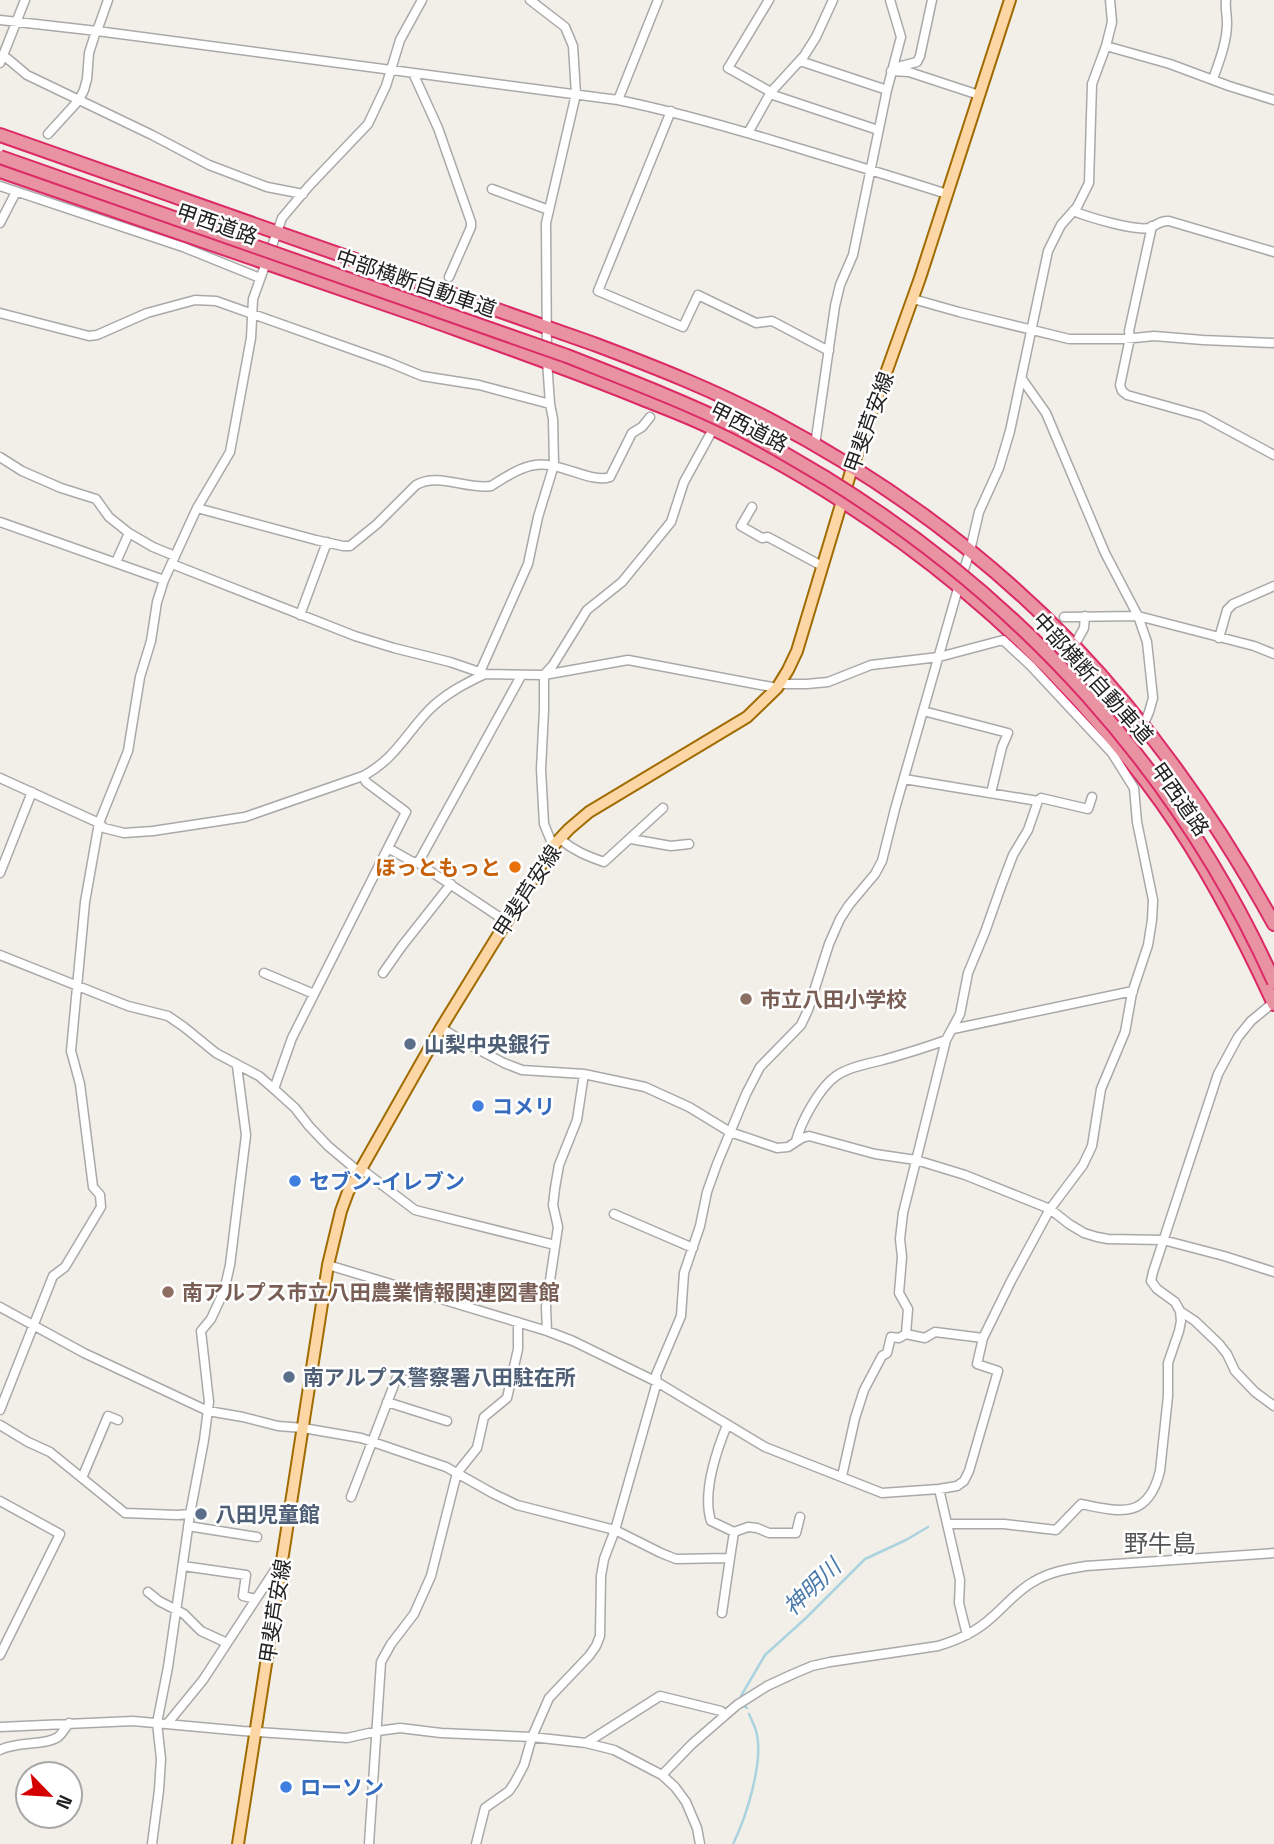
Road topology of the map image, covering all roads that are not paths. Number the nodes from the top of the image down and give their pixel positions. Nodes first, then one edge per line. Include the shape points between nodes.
1 (25, 0) edge
2 (108, 0) edge
3 (422, 0) edge
4 (530, 0) edge
5 (658, 0) edge
6 (769, 0) edge
7 (833, 0) edge
8 (890, 0) edge
9 (932, 0) edge
10 (1010, 0) edge
11 (1110, 0) edge
12 (1226, 0) edge
13 (0, 20) edge
14 (16, 22) junction
15 (97, 31) junction
16 (1106, 46) junction
17 (1, 60) edge
18 (800, 61) junction
19 (391, 70) junction
20 (894, 71) junction
21 (413, 73) junction
22 (1213, 79) junction
23 (887, 90) junction
24 (771, 93) junction
25 (576, 94) junction
26 (979, 95) junction
27 (79, 100) junction
28 (618, 100) junction
29 (1274, 100) edge
30 (671, 111) junction
31 (878, 130) junction
32 (748, 133) junction
33 (48, 134) dead end
34 (0, 135) edge
35 (0, 157) edge
36 (0, 163) edge
37 (870, 169) junction
38 (0, 171) edge
39 (0, 186) edge
40 (492, 189) dead end
41 (16, 192) junction
42 (303, 194) junction
43 (947, 194) junction
44 (549, 210) junction
45 (1073, 211) junction
46 (0, 223) edge
47 (1152, 226) junction
48 (276, 233) junction
49 (1274, 252) edge
50 (266, 262) junction
51 (449, 277) dead end
52 (260, 278) junction
53 (913, 299) junction
54 (0, 313) edge
55 (252, 314) junction
56 (546, 327) junction
57 (1031, 331) junction
58 (1130, 338) junction
59 (1274, 343) edge
60 (829, 351) junction
61 (547, 362) junction
62 (1022, 379) junction
63 (729, 400) junction
64 (550, 404) junction
65 (650, 417) dead end
66 (714, 429) junction
67 (815, 445) junction
68 (1274, 455) edge
69 (0, 457) edge
70 (554, 465) junction
71 (809, 468) junction
72 (852, 468) junction
73 (842, 501) junction
74 (752, 507) dead end
75 (197, 508) junction
76 (0, 522) edge
77 (129, 533) junction
78 (327, 542) junction
79 (970, 551) junction
80 (174, 560) junction
81 (116, 562) junction
82 (822, 566) junction
83 (164, 580) junction
84 (959, 585) junction
85 (1274, 586) edge
86 (300, 615) junction
87 (1085, 616) junction
88 (1064, 617) dead end
89 (1138, 617) junction
90 (1219, 638) junction
91 (1074, 646) junction
92 (1274, 654) edge
93 (939, 657) junction
94 (482, 673) junction
95 (544, 675) junction
96 (521, 676) junction
97 (778, 686) junction
98 (923, 711) junction
99 (1143, 726) junction
100 (1115, 750) junction
101 (363, 776) junction
102 (0, 778) edge
103 (904, 779) junction
104 (32, 792) junction
105 (991, 793) junction
106 (1092, 797) dead end
107 (1038, 801) junction
108 (663, 808) dead end
109 (99, 823) junction
110 (631, 839) junction
111 (556, 842) junction
112 (690, 844) dead end
113 (388, 848) junction
114 (418, 863) junction
115 (0, 873) edge
116 (451, 884) junction
117 (507, 922) junction
118 (1274, 924) edge
119 (0, 955) edge
120 (264, 973) dead end
121 (383, 973) dead end
122 (1274, 982) edge
123 (77, 986) junction
124 (1133, 991) junction
125 (314, 994) junction
126 (1274, 1003) edge
127 (441, 1028) junction
128 (953, 1029) junction
129 (946, 1040) junction
130 (237, 1066) junction
131 (584, 1074) junction
132 (274, 1089) junction
133 (730, 1132) junction
134 (796, 1142) junction
135 (916, 1160) junction
136 (360, 1170) junction
137 (1050, 1209) junction
138 (614, 1214) dead end
139 (1163, 1240) junction
140 (555, 1245) junction
141 (692, 1248) junction
142 (328, 1265) junction
143 (1274, 1272) edge
144 (0, 1307) edge
145 (1180, 1311) junction
146 (518, 1322) junction
147 (34, 1325) junction
148 (547, 1331) junction
149 (906, 1334) junction
150 (983, 1338) junction
151 (657, 1382) junction
152 (415, 1384) dead end
153 (387, 1402) junction
154 (1274, 1406) edge
155 (0, 1410) edge
156 (208, 1411) junction
157 (118, 1420) dead end
158 (447, 1421) dead end
159 (0, 1425) edge
160 (727, 1425) junction
161 (303, 1428) junction
162 (372, 1442) junction
163 (457, 1473) junction
164 (842, 1476) junction
165 (82, 1479) junction
166 (939, 1489) junction
167 (351, 1497) dead end
168 (0, 1501) edge
169 (190, 1514) junction
170 (800, 1517) dead end
171 (947, 1524) junction
172 (188, 1525) junction
173 (614, 1530) junction
174 (734, 1531) junction
175 (257, 1537) dead end
176 (1274, 1553) edge
177 (730, 1558) junction
178 (183, 1566) junction
179 (281, 1572) junction
180 (148, 1592) dead end
181 (256, 1599) junction
182 (177, 1609) junction
183 (722, 1613) dead end
184 (967, 1635) junction
185 (227, 1643) junction
186 (0, 1655) edge
187 (725, 1714) junction
188 (69, 1723) junction
189 (157, 1723) junction
190 (167, 1724) junction
191 (0, 1727) edge
192 (256, 1731) junction
193 (378, 1731) junction
194 (532, 1737) junction
195 (586, 1742) junction
196 (0, 1750) edge
197 (662, 1775) junction
198 (152, 1844) edge
199 (238, 1844) edge
200 (369, 1844) edge
201 (476, 1844) edge
202 (700, 1844) edge

1 - 14 street
2 - 15 street
3 - 19 street via 400,40
4 - 25 street via 565,27 573,46
5 - 28 street
6 - 24 street via 728,68
7 - 18 street
8 - 20 street via 901,37
9 - 20 street via 917,62
10 - 26 main road, 甲斐芦安線
11 - 16 street via 1112,22
12 - 22 street via 1227,23
13 - 14 street
14 - 15 street
14 - 17 street
15 - 19 street
15 - 27 street
16 - 22 street
16 - 45 street via 1092,85 1089,183
17 - 27 street via 8,59 27,75
18 - 23 street
18 - 24 street
19 - 21 street
19 - 42 street via 368,124
20 - 23 street
20 - 26 street
21 - 25 street
21 - 51 street via 471,222
22 - 29 street
23 - 31 street
24 - 31 street
24 - 32 street
25 - 28 street
25 - 44 street
26 - 43 main road, 甲斐芦安線
27 - 33 street
27 - 42 street via 209,166 267,187
28 - 30 street
30 - 32 street
30 - 60 street via 598,290 684,327 698,295 756,323 772,321
31 - 37 street
32 - 37 street
34 - 48 highway, 甲西道路
35 - 71 highway, 中部横断自動車道, bridge via 592,366 740,429
36 - 71 highway, 中部横断自動車道, bridge via 564,361 738,433
37 - 43 street
37 - 60 street via 853,255 835,306
38 - 50 highway, 甲西道路
39 - 41 street
40 - 44 street
41 - 46 street
41 - 52 street via 183,247
42 - 48 street via 282,218
43 - 53 main road, 甲斐芦安線
44 - 56 street
45 - 47 street via 1097,220
45 - 57 street via 1048,251
47 - 49 street via 1169,221
47 - 58 street
48 - 50 street
48 - 56 highway, 甲西道路
50 - 52 street
50 - 61 highway, 甲西道路
52 - 55 street
53 - 57 street
53 - 72 main road, 甲斐芦安線
54 - 55 street via 89,336 195,300 216,301
55 - 64 street via 422,376
55 - 75 street via 230,452
56 - 61 street
56 - 63 highway, 甲西道路
57 - 58 street via 1069,339
57 - 62 street
58 - 59 street via 1154,335
58 - 68 street via 1122,391 1202,416
60 - 67 street
61 - 64 street
61 - 66 highway, 甲西道路
62 - 79 street via 999,468 979,512
62 - 89 street via 1046,413 1105,553
63 - 66 street
63 - 67 highway, 甲西道路
64 - 70 street
65 - 70 street via 632,433 610,477 597,478
66 - 73 highway, 甲西道路
66 - 95 street via 684,482 671,522 622,582 587,610
67 - 72 highway, 甲西道路
69 - 77 street via 22,471 96,499
70 - 78 street via 536,465 483,487 422,482 350,546
70 - 94 street via 528,564
71 - 122 highway, 中部横断自動車道, bridge via 912,535 959,572 1076,683 1141,760 1198,841
72 - 73 main road, 甲斐芦安線
72 - 79 highway, 甲西道路
73 - 82 main road, 甲斐芦安線
73 - 84 highway, 甲西道路
74 - 82 street via 741,526
75 - 78 street
75 - 80 street
76 - 81 street
77 - 80 street
77 - 81 street
78 - 86 street
79 - 84 street
79 - 91 highway, 甲西道路
80 - 83 street
80 - 86 street
81 - 83 street
82 - 97 main road, 甲斐芦安線 via 797,651
83 - 109 street via 140,677 128,751
84 - 93 street
84 - 100 highway, 甲西道路 via 1075,695
85 - 90 street via 1233,604
86 - 94 street
87 - 88 street
87 - 89 street
87 - 91 street
89 - 90 street
89 - 99 street via 1147,642 1153,698
90 - 92 street
91 - 99 highway, 甲西道路
93 - 97 street via 871,665 828,682
93 - 98 street
93 - 100 street via 1003,640
94 - 96 street
94 - 101 street via 441,699 379,768
95 - 96 street
95 - 97 street via 628,660
95 - 111 street via 544,824
96 - 114 street
97 - 111 main road, 甲斐芦安線 via 747,717 589,811
98 - 103 street
98 - 105 street via 1008,733
99 - 100 street
99 - 118 highway, 甲西道路 via 1198,799
100 - 124 street via 1134,788 1153,900 1148,945
100 - 126 highway, 甲西道路 via 1162,804 1200,861
101 - 109 street via 245,817 124,833
101 - 113 street via 406,812
102 - 104 street
103 - 105 street
103 - 133 street via 882,861 840,919 801,1025 760,1067
104 - 109 street
104 - 115 street
105 - 107 street
106 - 107 street via 1088,809
107 - 128 street via 968,973
108 - 110 street
109 - 123 street
110 - 111 street via 604,862
110 - 112 street via 671,846
111 - 117 main road, 甲斐芦安線
113 - 114 street
113 - 125 street
114 - 116 street
116 - 117 street
116 - 121 street
117 - 127 main road, 甲斐芦安線
119 - 123 street
120 - 125 street
123 - 130 street via 168,1016
123 - 147 street via 71,1051 80,1084 93,1187 100,1195 101,1207 65,1267 53,1276
124 - 128 street
124 - 137 street via 1125,1032 1101,1089 1092,1146
125 - 132 street
126 - 139 street via 1238,1037 1218,1074
127 - 131 street via 522,1070
127 - 136 main road, 甲斐芦安線
128 - 129 street
129 - 134 street via 837,1076 815,1102
129 - 135 street
130 - 132 street
130 - 156 street via 246,1135 230,1265 220,1301 201,1331
131 - 133 street via 645,1087
131 - 140 street via 577,1120 555,1188
132 - 136 street via 328,1146
133 - 134 street via 777,1148
133 - 141 street
134 - 135 street via 810,1136
135 - 137 street
135 - 149 street via 900,1239 899,1293 908,1309
136 - 140 street via 415,1210
136 - 142 main road, 甲斐芦安線 via 341,1211
137 - 139 street via 1097,1237
137 - 150 street
138 - 141 street
139 - 143 street
139 - 145 street via 1151,1281
140 - 148 street
141 - 151 street via 684,1273 681,1317
142 - 146 street
142 - 161 main road, 甲斐芦安線
144 - 147 street
145 - 154 street via 1219,1344 1235,1371
145 - 171 street via 1168,1363 1160,1471 1143,1502 1116,1511 1081,1504 1052,1531 1004,1524
146 - 148 street
146 - 163 street via 518,1349 507,1398 484,1417 477,1448
147 - 155 street
147 - 156 street
148 - 151 street
149 - 150 street via 925,1338 935,1332
149 - 164 street via 891,1337 887,1353 864,1390
150 - 166 street via 977,1364 998,1371 964,1481
151 - 160 street
151 - 173 street
152 - 153 street via 397,1377
153 - 158 street
153 - 162 street
156 - 161 street
156 - 169 street
157 - 165 street via 108,1416
159 - 165 street via 50,1452
160 - 164 street via 765,1447
160 - 174 street via 716,1454 708,1511 711,1521
161 - 162 street
161 - 179 main road, 甲斐芦安線
162 - 163 street
162 - 167 street
163 - 173 street via 517,1505
163 - 193 street via 430,1576 414,1614 381,1662
164 - 166 street via 882,1493
165 - 169 street via 125,1513
166 - 171 street
168 - 186 street via 60,1534
169 - 172 street
170 - 174 street via 796,1533 748,1527
171 - 184 street
172 - 175 street
172 - 178 street
173 - 177 street via 676,1559
173 - 194 street via 601,1576 600,1636 589,1656 549,1698
174 - 177 street
176 - 184 street via 1064,1569 1033,1582
177 - 183 street
178 - 181 street via 246,1575 243,1596
178 - 182 street
179 - 181 street via 275,1570
179 - 192 main road, 甲斐芦安線
180 - 182 street
181 - 185 street
182 - 185 street via 201,1631
182 - 189 street
184 - 187 street via 938,1646 812,1666 767,1686
185 - 190 street
187 - 195 street via 660,1696
187 - 197 street
188 - 189 street
188 - 191 street
188 - 196 street via 57,1738
189 - 190 street
189 - 198 street via 161,1759
190 - 192 street
192 - 193 street via 347,1738
192 - 199 main road, 甲斐芦安線
193 - 194 street via 400,1728
193 - 200 street
194 - 195 street
194 - 201 street via 515,1783 485,1808
195 - 197 street via 614,1750
197 - 202 street via 686,1802

